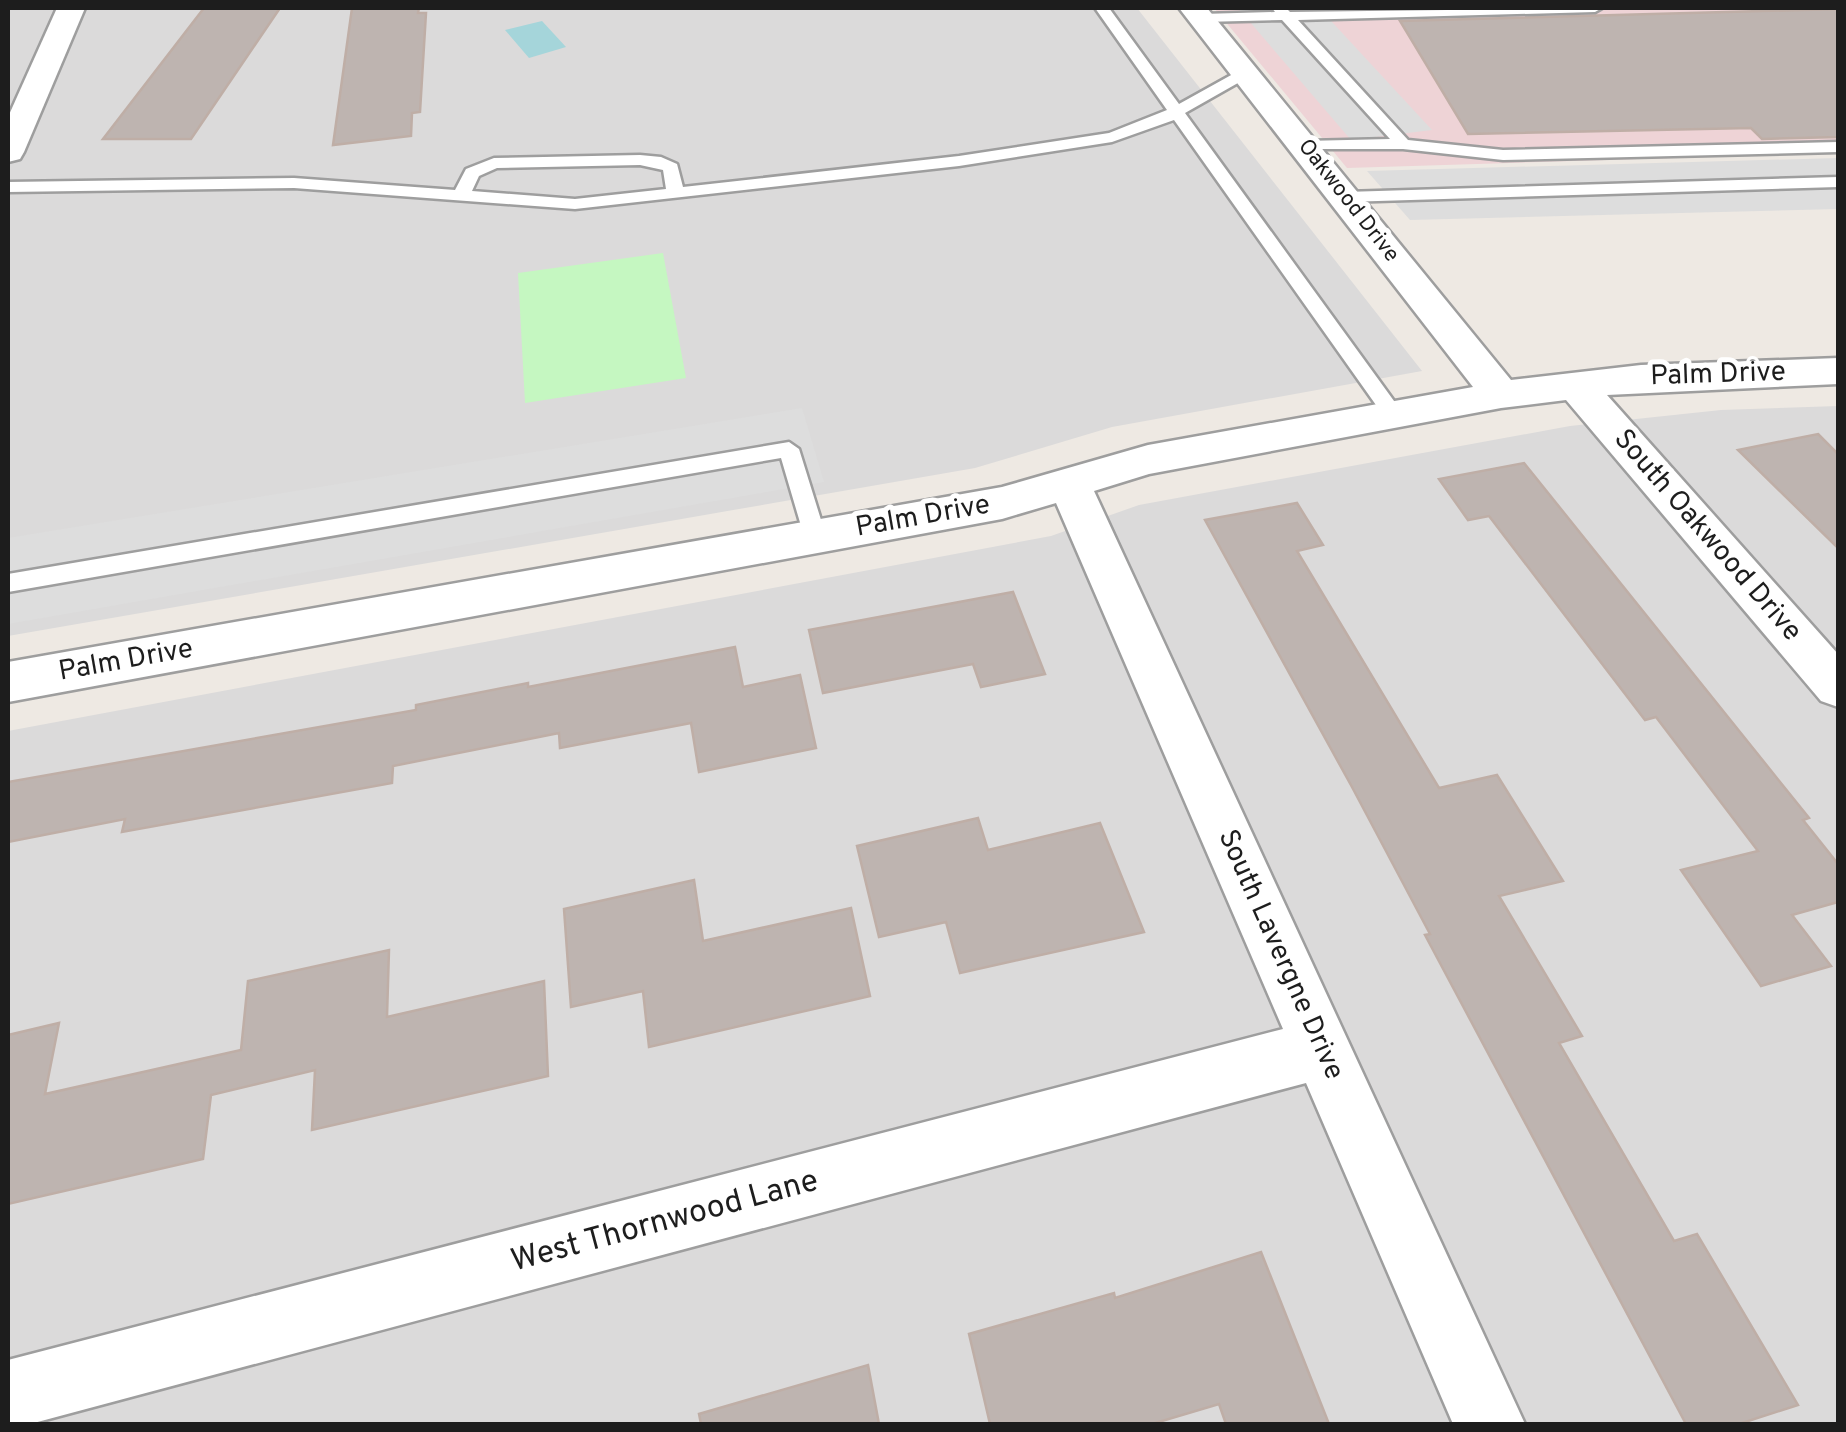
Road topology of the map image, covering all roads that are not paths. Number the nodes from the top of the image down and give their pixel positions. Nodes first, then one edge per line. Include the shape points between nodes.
1 (71, 8) edge
2 (1102, 8) edge
3 (1538, 8) edge
4 (1594, 8) edge
5 (1472, 9) edge
6 (1326, 10) edge
7 (1400, 10) edge
8 (1282, 11) edge
9 (1198, 13) edge
10 (1247, 72) junction
11 (1177, 112) junction
12 (10, 140) edge
13 (1403, 144) junction
14 (1305, 146) junction
15 (1838, 147) edge
16 (1838, 182) edge
17 (8, 187) edge
18 (675, 192) junction
19 (462, 194) junction
20 (1346, 196) junction
21 (1838, 371) edge
22 (1576, 386) junction
23 (1502, 395) junction
24 (1395, 416) junction
25 (1070, 486) junction
26 (815, 536) junction
27 (8, 583) edge
28 (8, 682) edge
29 (1838, 687) edge
30 (1322, 1049) junction
31 (8, 1395) edge
32 (1490, 1424) edge

1 - 12 street
2 - 11 lane
3 - 4 lane
3 - 5 lane
5 - 7 lane
6 - 7 lane
6 - 8 lane
8 - 9 lane
8 - 13 lane
9 - 10 street, Oakwood Drive
10 - 11 lane
10 - 14 street, Oakwood Drive
11 - 18 lane via 1112,137 1056,148
11 - 24 lane
13 - 14 lane
13 - 15 lane via 1503,155
14 - 20 street, Oakwood Drive
16 - 20 lane
17 - 19 lane via 294,183
18 - 19 lane via 576,204
18 - 19 lane via 671,168 640,160 494,163 472,173
20 - 23 street, Oakwood Drive
21 - 22 street, Palm Drive
22 - 23 street, Palm Drive
22 - 29 street, South Oakwood Drive
23 - 24 street, Palm Drive
24 - 25 street, Palm Drive via 1148,460
25 - 26 street, Palm Drive
25 - 30 street, South Lavergne Drive
26 - 27 lane via 788,448
26 - 28 street, Palm Drive
30 - 31 street, West Thornwood Lane
30 - 32 street, South Lavergne Drive

